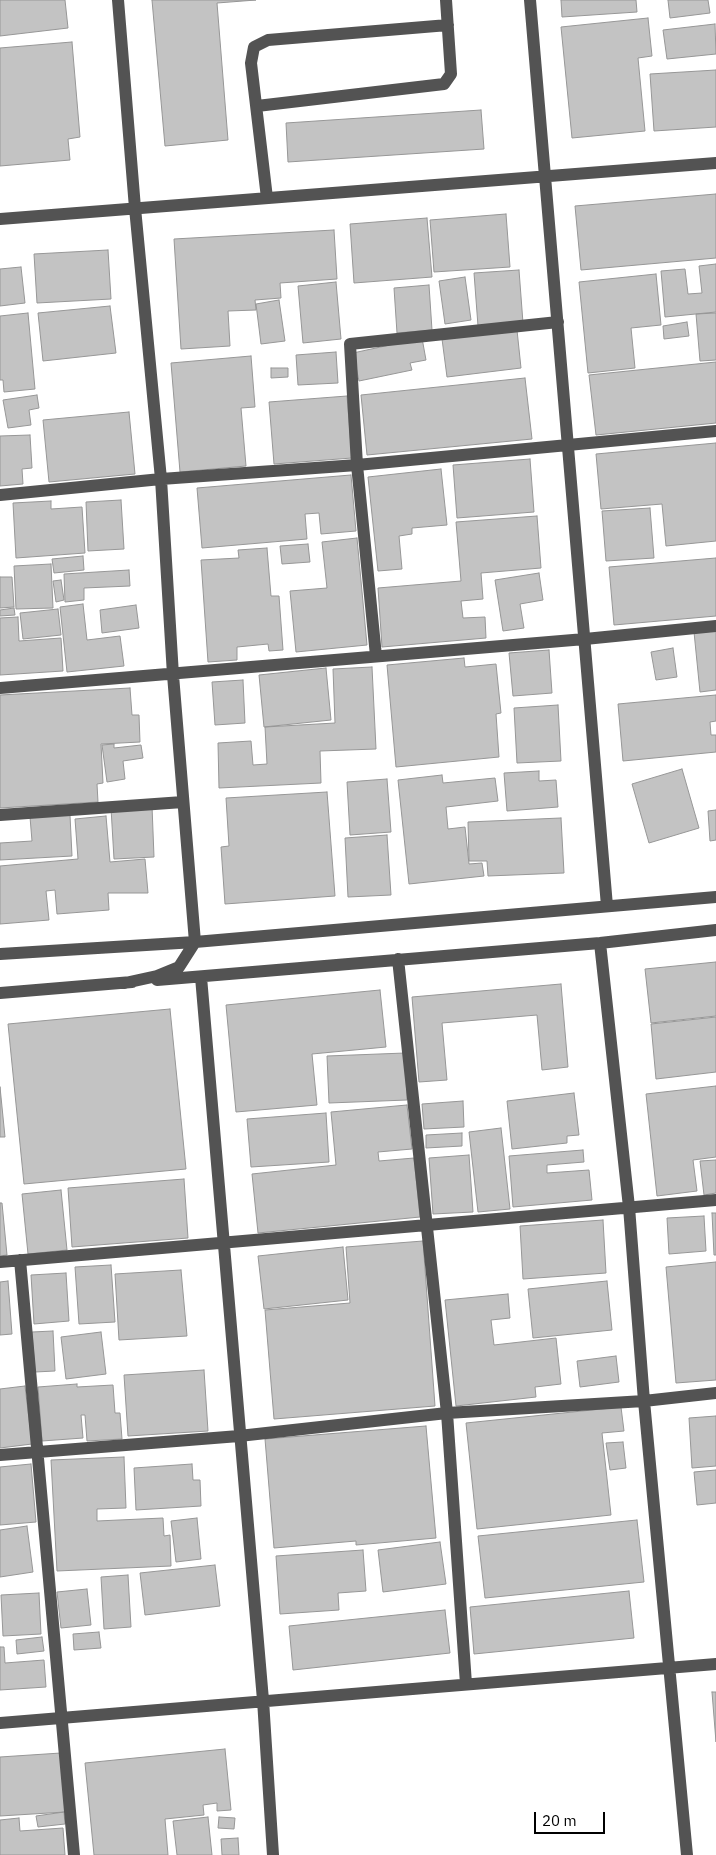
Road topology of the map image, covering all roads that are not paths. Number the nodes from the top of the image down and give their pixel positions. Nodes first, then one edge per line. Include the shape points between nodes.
1 (118, 0) edge
2 (446, 0) edge
3 (530, 0) edge
4 (448, 25) junction
5 (257, 106) junction
6 (716, 163) edge
7 (545, 178) junction
8 (267, 198) junction
9 (134, 208) junction
10 (0, 220) edge
11 (558, 322) junction
12 (716, 430) edge
13 (568, 443) junction
14 (357, 465) junction
15 (161, 479) junction
16 (0, 495) edge
17 (716, 626) edge
18 (585, 639) junction
19 (376, 656) junction
20 (173, 675) junction
21 (0, 688) edge
22 (183, 802) junction
23 (0, 815) edge
24 (716, 897) edge
25 (607, 906) junction
26 (716, 930) edge
27 (195, 942) junction
28 (600, 942) junction
29 (0, 954) edge
30 (398, 959) junction
31 (202, 976) junction
32 (125, 983) junction
33 (0, 994) edge
34 (716, 1200) edge
35 (628, 1207) junction
36 (427, 1226) junction
37 (224, 1242) junction
38 (20, 1260) junction
39 (0, 1262) edge
40 (716, 1393) edge
41 (644, 1401) junction
42 (447, 1414) junction
43 (239, 1436) junction
44 (39, 1452) junction
45 (0, 1455) edge
46 (716, 1664) edge
47 (670, 1668) junction
48 (466, 1684) junction
49 (263, 1700) junction
50 (62, 1719) junction
51 (0, 1723) edge
52 (74, 1855) edge
53 (273, 1855) edge
54 (687, 1855) edge

1 - 9 street
2 - 4 street
3 - 7 street
4 - 5 street via 452,74 444,84
4 - 5 street via 268,40 254,47 251,63
5 - 8 street
6 - 7 street
7 - 8 street
7 - 11 street
8 - 9 street
9 - 10 street
9 - 15 street
11 - 13 street
11 - 14 street via 350,344
12 - 13 street
13 - 14 street
13 - 18 street
14 - 15 street
14 - 19 street
15 - 16 street
15 - 20 street
17 - 18 street
18 - 19 street
18 - 25 street
19 - 20 street
20 - 21 street
20 - 22 street
22 - 23 street
22 - 27 street
24 - 25 street
25 - 27 street
26 - 28 street
27 - 29 street
27 - 32 street via 179,967
28 - 30 street
28 - 35 street
30 - 31 street
30 - 36 street
31 - 32 street
31 - 37 street
32 - 33 street
34 - 35 street
35 - 36 street
35 - 41 street
36 - 37 street
36 - 42 street
37 - 38 street
37 - 43 street
38 - 39 street
38 - 44 street
40 - 41 street
41 - 42 street
41 - 47 street
42 - 43 street
42 - 48 street
43 - 44 street
43 - 49 street
44 - 45 street
44 - 50 street
46 - 47 street
47 - 48 street
47 - 54 street
48 - 49 street
49 - 50 street
49 - 53 street
50 - 51 street
50 - 52 street

